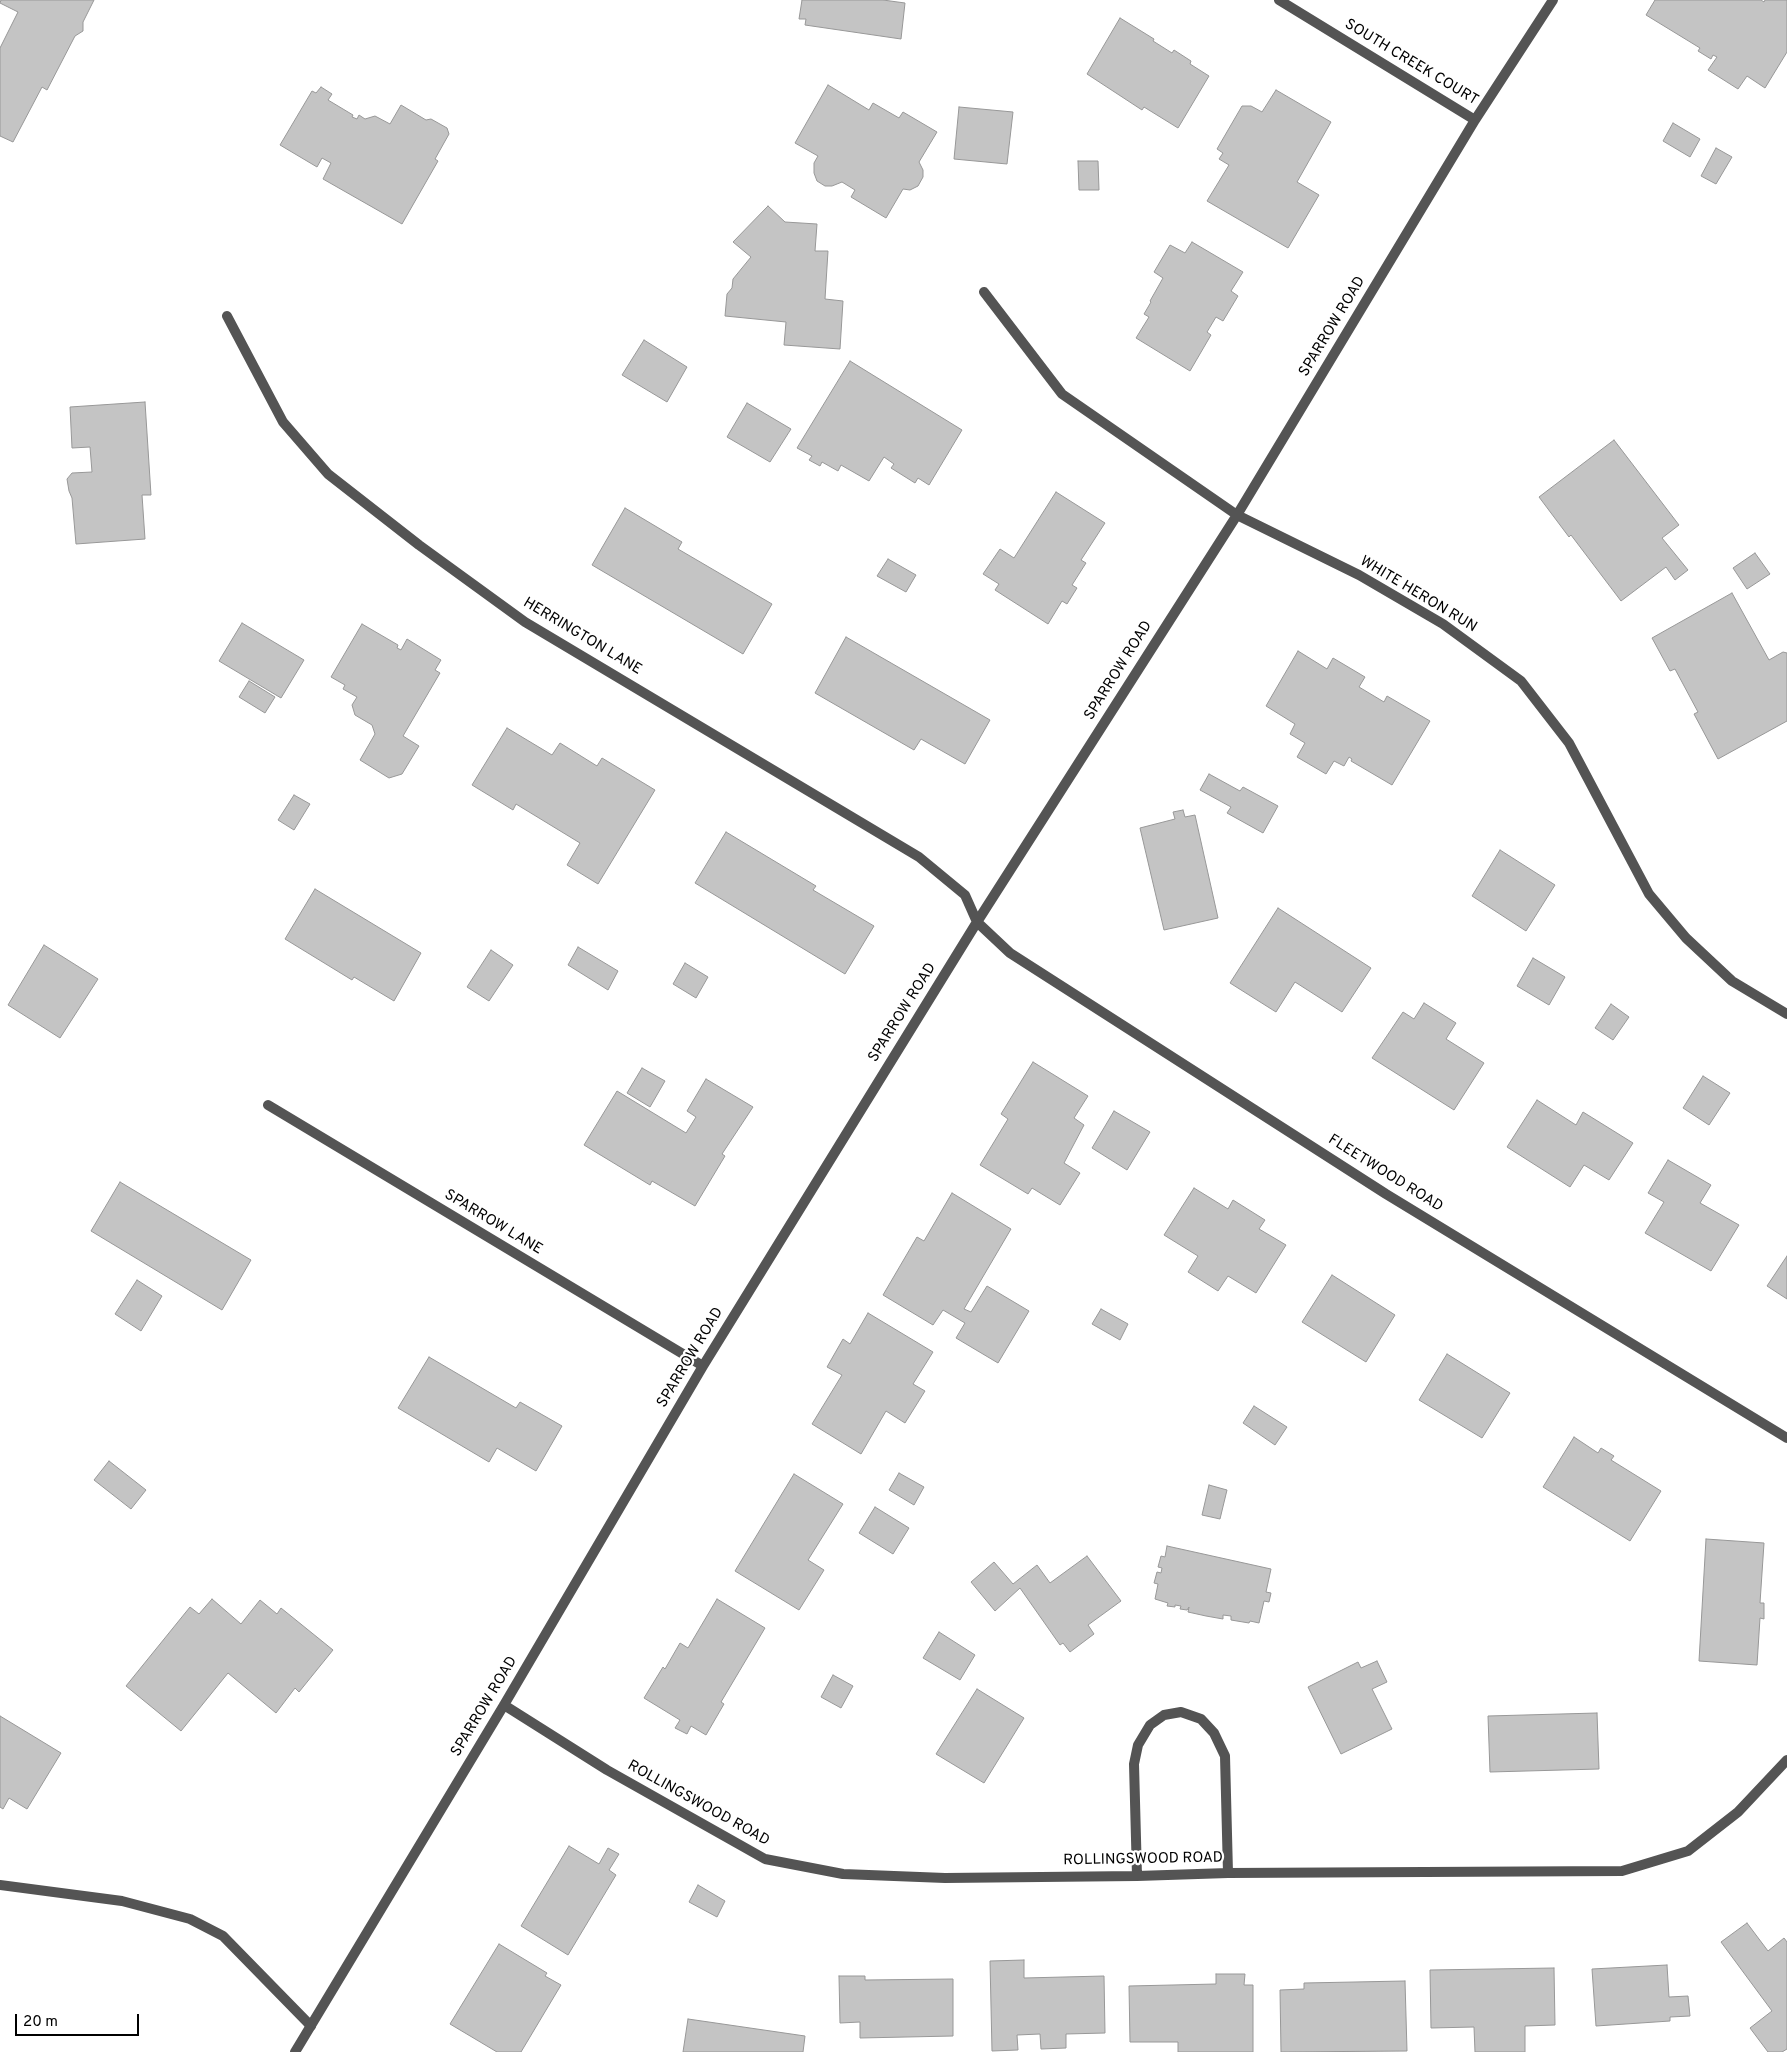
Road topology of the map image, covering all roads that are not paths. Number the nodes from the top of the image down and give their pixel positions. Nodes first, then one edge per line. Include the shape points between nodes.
1 (1279, 0) edge
2 (1553, 0) edge
3 (1475, 120) junction
4 (984, 292) dead end
5 (227, 316) dead end
6 (1236, 515) junction
7 (977, 922) junction
8 (1787, 1014) edge
9 (268, 1105) dead end
10 (703, 1366) junction
11 (1787, 1438) edge
12 (504, 1705) junction
13 (1787, 1760) edge
14 (1228, 1873) junction
15 (1137, 1876) junction
16 (0, 1885) edge
17 (311, 2026) junction
18 (295, 2052) edge

1 - 3 street, SOUTH CREEK COURT
2 - 3 street, SPARROW ROAD
3 - 6 street, SPARROW ROAD
4 - 6 street, WHITE HERON RUN via 1062,394
5 - 7 street, HERRINGTON LANE via 283,422 328,474 418,546 525,622 919,856 965,895
6 - 7 street, SPARROW ROAD
6 - 8 street, WHITE HERON RUN via 1359,575 1443,624 1521,681 1569,743 1649,894 1686,938 1732,981
7 - 10 street, SPARROW ROAD
7 - 11 street, FLEETWOOD ROAD via 1010,953 1369,1183
9 - 10 street, SPARROW LANE
10 - 12 street, SPARROW ROAD
12 - 15 street, ROLLINGSWOOD ROAD via 607,1770 764,1859 843,1874 945,1878
12 - 17 street, SPARROW ROAD
13 - 14 street, ROLLINGSWOOD ROAD via 1738,1812 1688,1851 1622,1871
14 - 15 street, ROLLINGSWOOD ROAD
14 - 15 street via 1225,1756 1214,1733 1201,1718 1181,1712 1164,1715 1150,1725 1138,1745 1134,1764
16 - 17 street via 122,1902 190,1920 223,1936
17 - 18 street, SPARROW ROAD

